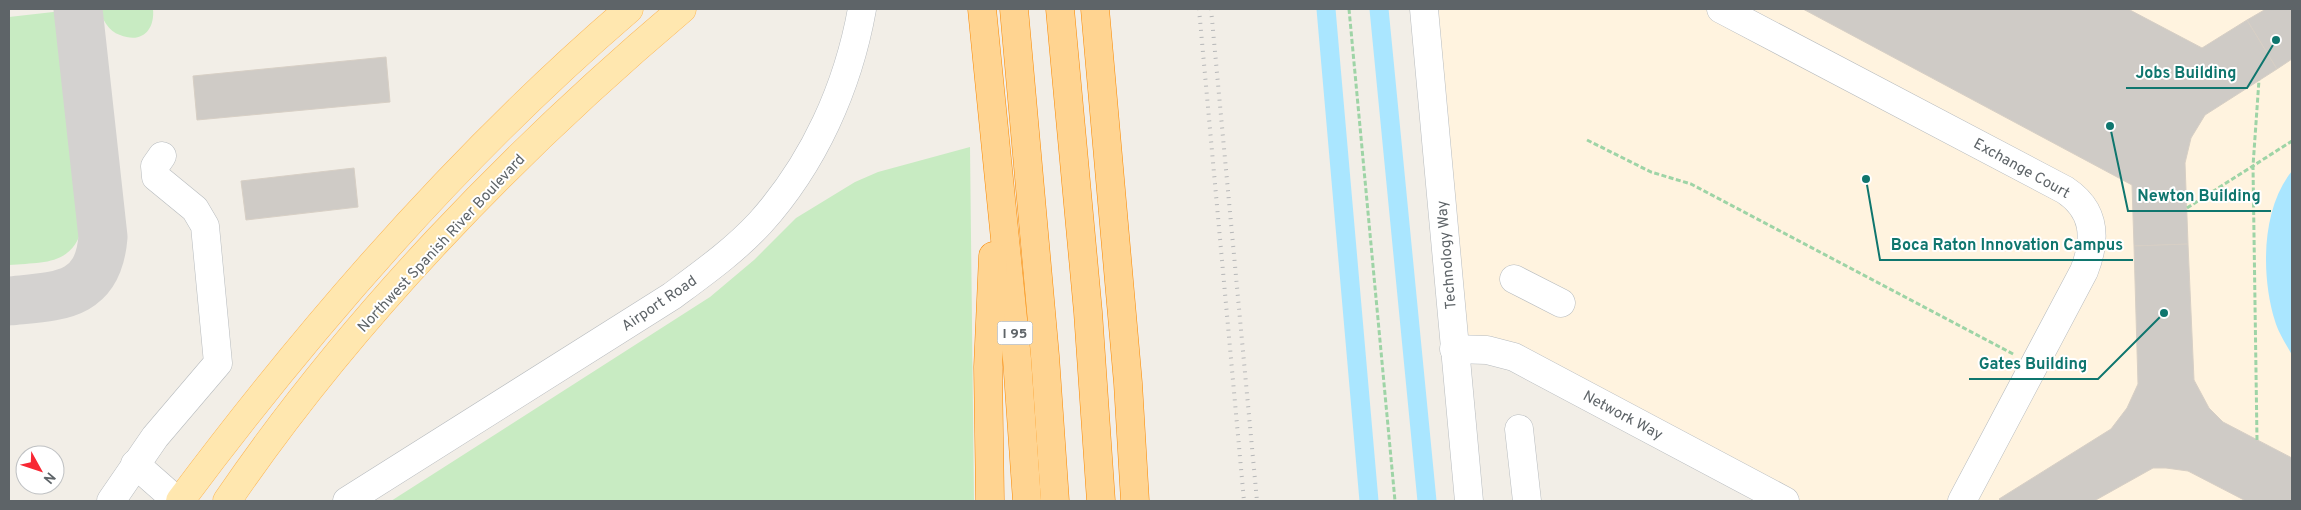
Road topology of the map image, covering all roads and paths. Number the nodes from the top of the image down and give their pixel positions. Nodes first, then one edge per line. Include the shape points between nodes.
1 (629, 9) edge
2 (682, 9) edge
3 (862, 9) edge
4 (982, 9) edge
5 (1014, 9) edge
6 (1060, 9) edge
7 (1095, 9) edge
8 (1348, 9) edge
9 (1424, 9) edge
10 (1721, 9) edge
11 (2259, 80) dead end
12 (1587, 140) dead end
13 (2292, 140) edge
14 (162, 156) dead end
15 (997, 165) junction
16 (2253, 166) junction
17 (2187, 208) dead end
18 (1514, 279) dead end
19 (1560, 303) dead end
20 (1454, 349) junction
21 (2035, 365) junction
22 (1519, 428) dead end
23 (2257, 440) dead end
24 (135, 464) junction
25 (111, 501) edge
26 (179, 501) edge
27 (227, 501) edge
28 (347, 501) edge
29 (990, 501) edge
30 (1027, 501) edge
31 (1055, 501) edge
32 (1101, 501) edge
33 (1135, 501) edge
34 (1395, 501) edge
35 (1469, 501) edge
36 (1526, 501) edge
37 (1785, 501) edge
38 (1962, 501) edge

1 - 26 main road via 512,117 418,213 288,362
2 - 27 main road, Northwest Spanish River Boulevard via 522,156 428,254 346,347
3 - 28 street, Airport Road via 855,45 828,119 786,191 760,223 719,261 672,296
4 - 15 highway, I 95
5 - 31 highway
6 - 32 highway via 1088,312
7 - 33 highway via 1128,383
8 - 34 path
9 - 20 street, Technology Way
10 - 21 street, Exchange Court via 2077,198 2086,210 2090,224 2092,241 2088,262
11 - 16 path
12 - 21 path via 1651,172 1691,184
13 - 16 path
14 - 24 street via 155,166 156,177 195,209 206,231 218,363
15 - 29 highway via 988,367
15 - 30 highway, I 95 via 1017,359
16 - 17 path
16 - 23 path
18 - 19 street
20 - 35 street, Technology Way
20 - 37 street, Network Way via 1487,350 1514,357
21 - 38 street, Exchange Court
22 - 36 street
24 - 25 street
24 - 26 street

